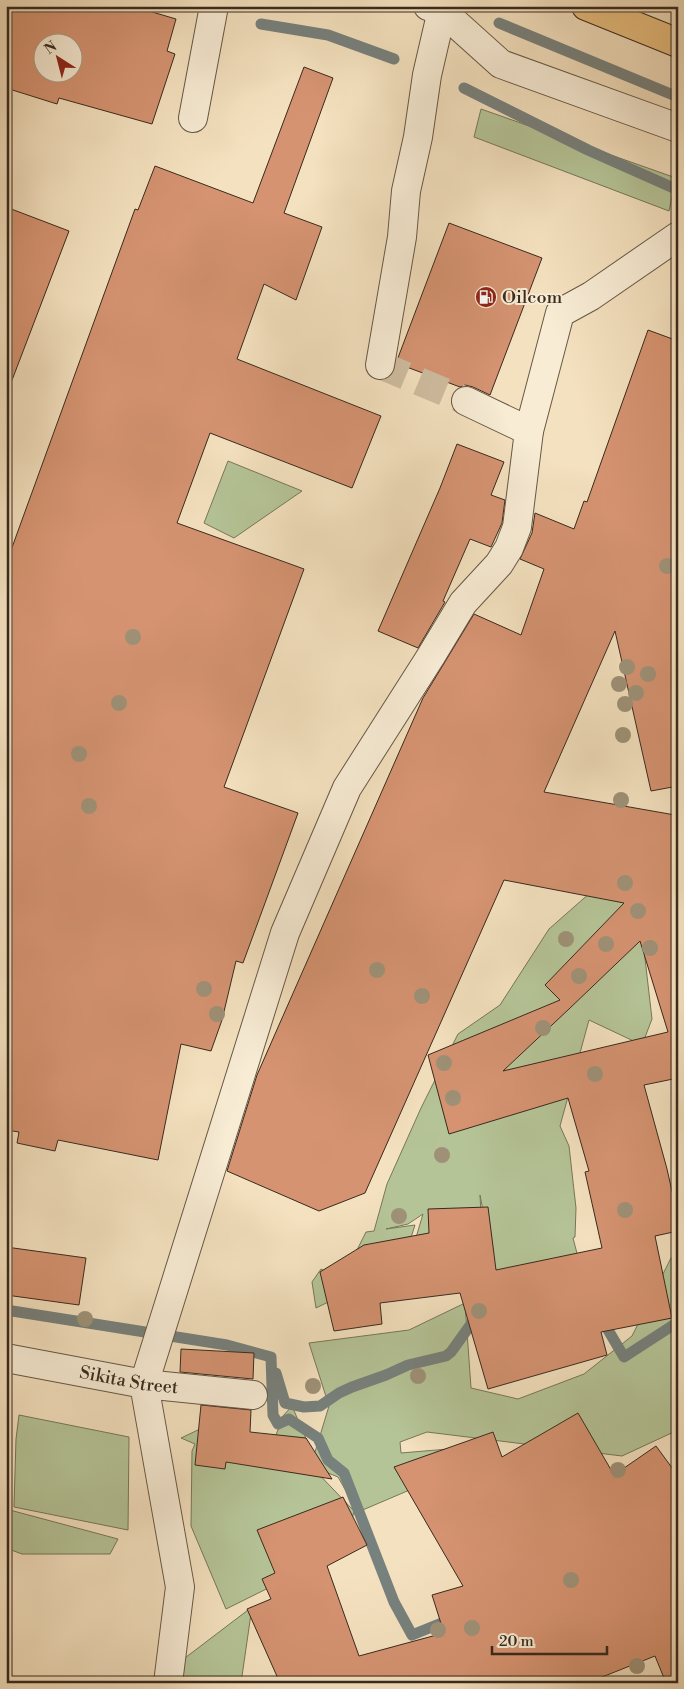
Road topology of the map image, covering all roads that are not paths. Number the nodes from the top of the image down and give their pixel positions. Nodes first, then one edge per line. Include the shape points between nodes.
1 (214, 6) edge
2 (586, 6) edge
3 (438, 8) edge
4 (678, 43) edge
5 (193, 118) dead end
6 (678, 128) edge
7 (678, 236) edge
8 (380, 365) dead end
9 (466, 401) tunnel mouth
10 (529, 431) junction
11 (6, 1358) edge
12 (144, 1384) junction
13 (253, 1395) dead end
14 (168, 1683) edge

1 - 5 street
2 - 4 main road
3 - 6 street via 500,64
3 - 8 street
7 - 10 street via 591,296 560,313
9 - 10 street
10 - 12 street via 517,528 510,548 463,603 347,788 285,933
11 - 12 street, Sikita Street
12 - 13 street, Sikita Street
12 - 14 street via 180,1588

